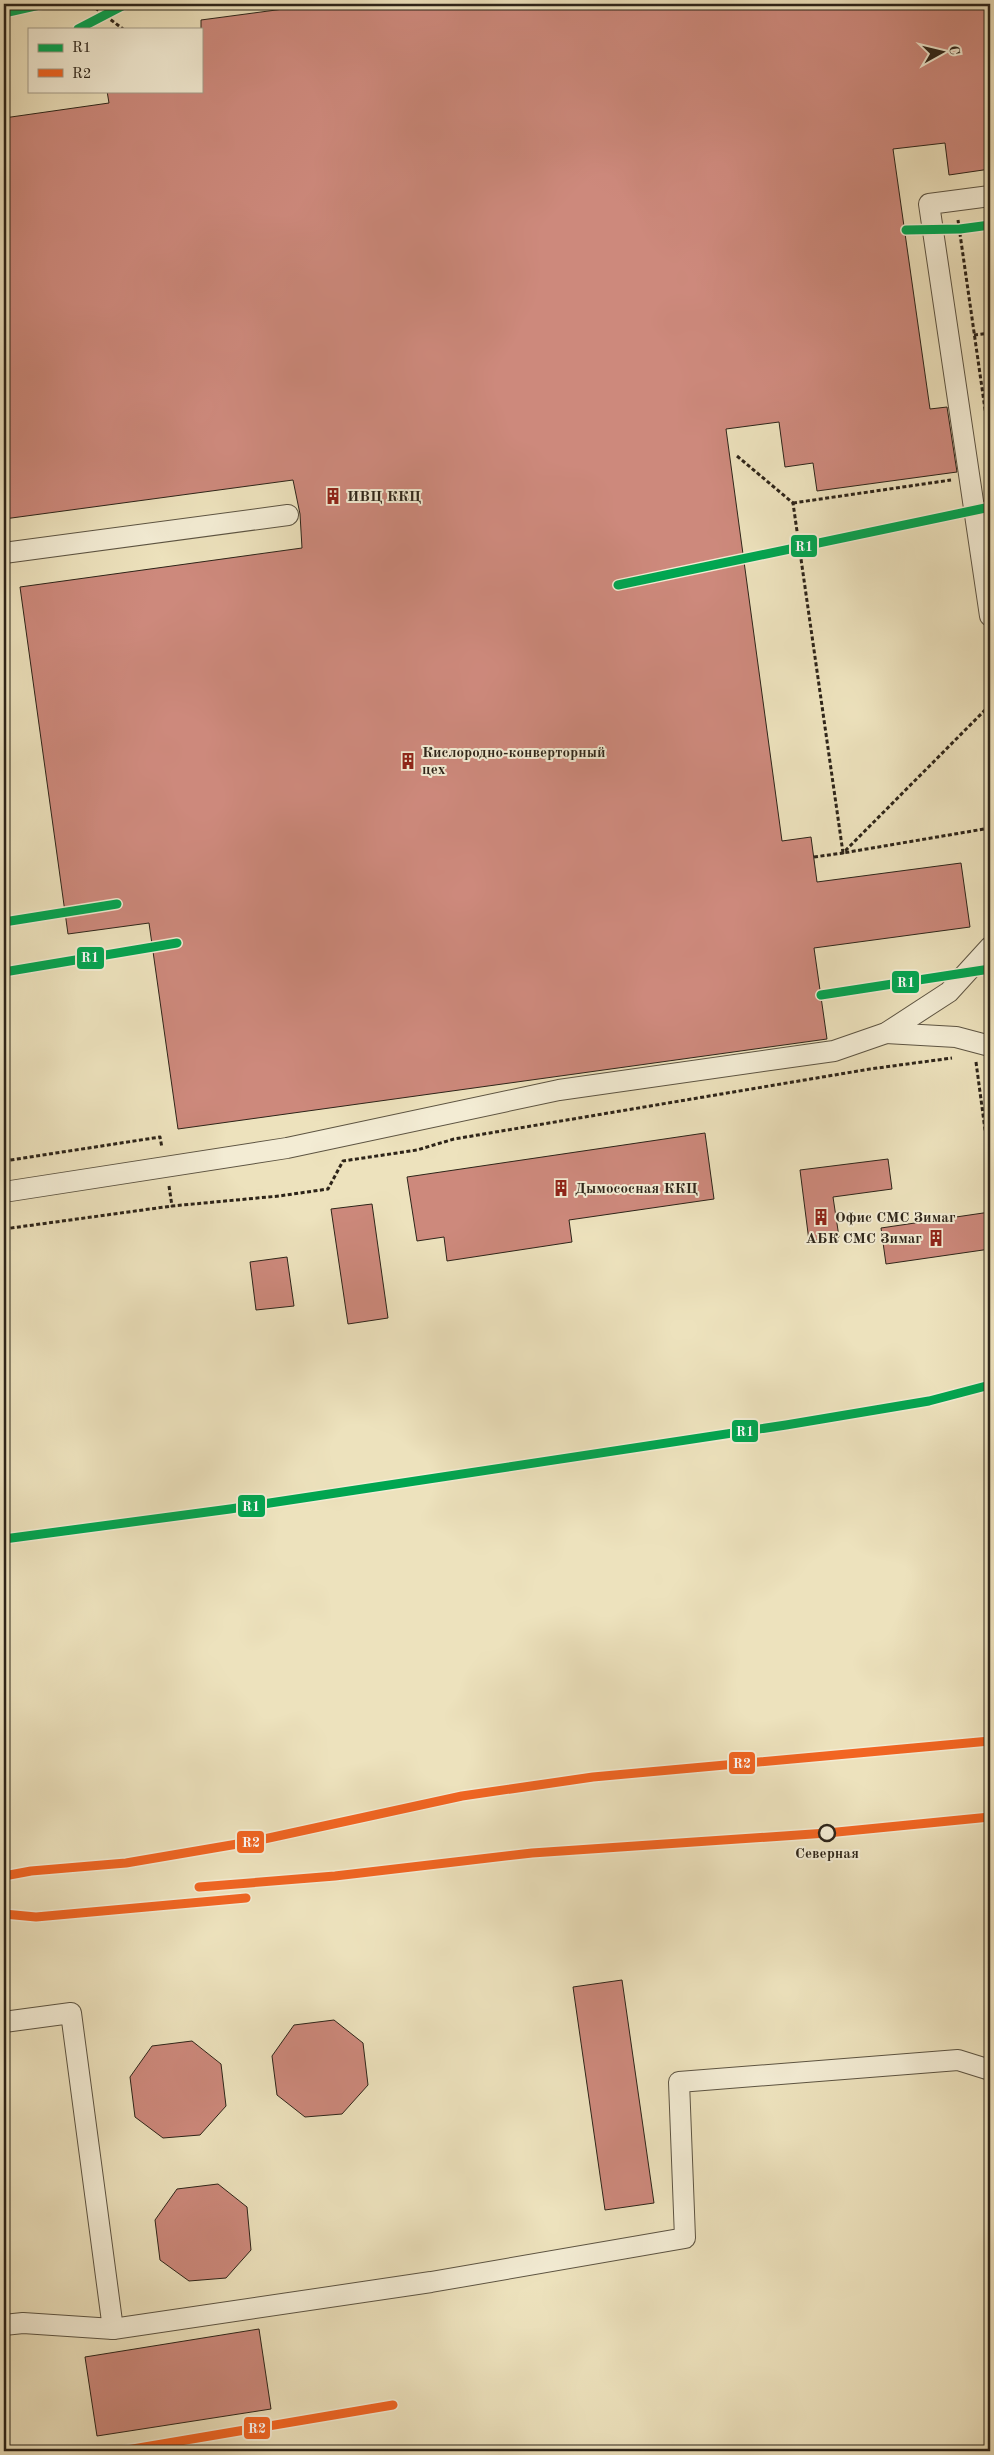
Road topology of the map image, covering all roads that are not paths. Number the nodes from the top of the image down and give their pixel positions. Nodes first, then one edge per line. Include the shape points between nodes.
1 (990, 196) edge
2 (288, 515) dead end
3 (4, 553) edge
4 (990, 616) edge
5 (990, 947) edge
6 (886, 1033) junction
7 (987, 1055) edge
8 (4, 1192) edge
9 (4, 2022) edge
10 (990, 2070) edge
11 (4, 2325) edge
12 (113, 2329) junction

1 - 4 lane via 929,204
2 - 3 lane
5 - 6 lane via 949,992
6 - 7 lane via 956,1037
6 - 8 lane via 834,1051 559,1090 287,1148
9 - 12 lane via 71,2014
10 - 12 lane via 958,2060 679,2082 685,2238 431,2282
11 - 12 lane via 23,2322

